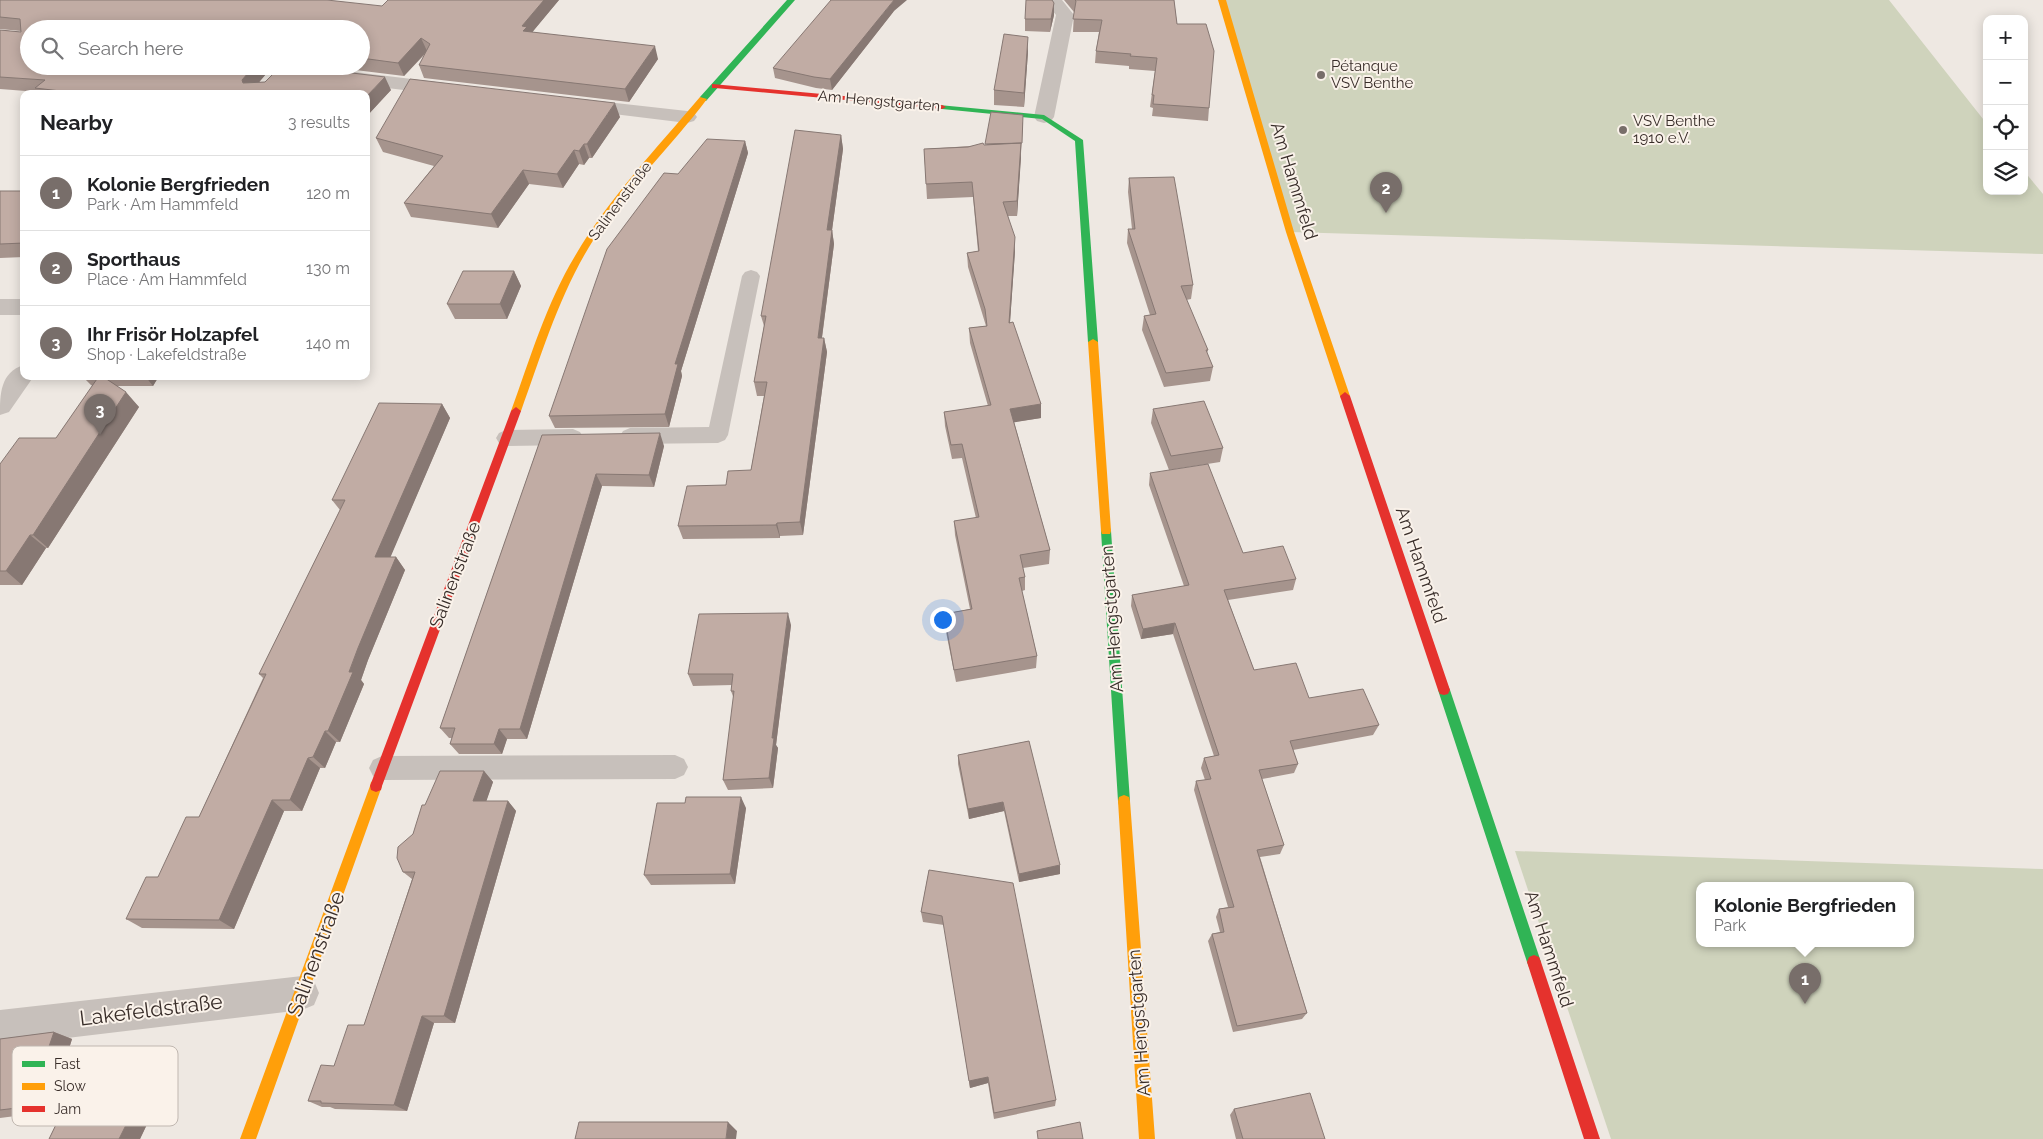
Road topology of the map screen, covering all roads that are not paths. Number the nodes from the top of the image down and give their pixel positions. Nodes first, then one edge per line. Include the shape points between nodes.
1 (792, 0) edge
2 (1053, 0) edge
3 (1222, 0) edge
4 (279, 75) edge
5 (326, 75) edge
6 (715, 86) junction
7 (266, 88) edge
8 (461, 91) edge
9 (560, 102) edge
10 (687, 117) junction
11 (1044, 117) junction
12 (750, 276) dead end
13 (0, 307) edge
14 (20, 307) edge
15 (20, 379) edge
16 (0, 406) edge
17 (506, 438) junction
18 (675, 767) dead end
19 (382, 768) junction
20 (302, 993) junction
21 (0, 1028) edge
22 (248, 1139) edge
23 (1147, 1139) edge
24 (1592, 1139) edge

1 - 6 street, Salinenstraße
2 - 11 street via 1065,15
3 - 24 street, Am Hammfeld via 1290,232
4 - 7 street
5 - 8 street
6 - 10 street, Salinenstraße
6 - 11 street, Am Hengstgarten
9 - 10 street
10 - 17 street, Salinenstraße via 590,238 563,287
11 - 23 street, Am Hengstgarten via 1079,140
12 - 17 lane via 718,435
13 - 14 street
15 - 16 street
17 - 19 street, Salinenstraße
18 - 19 lane
19 - 20 street, Salinenstraße
20 - 21 street, Lakefeldstraße
20 - 22 street, Salinenstraße

